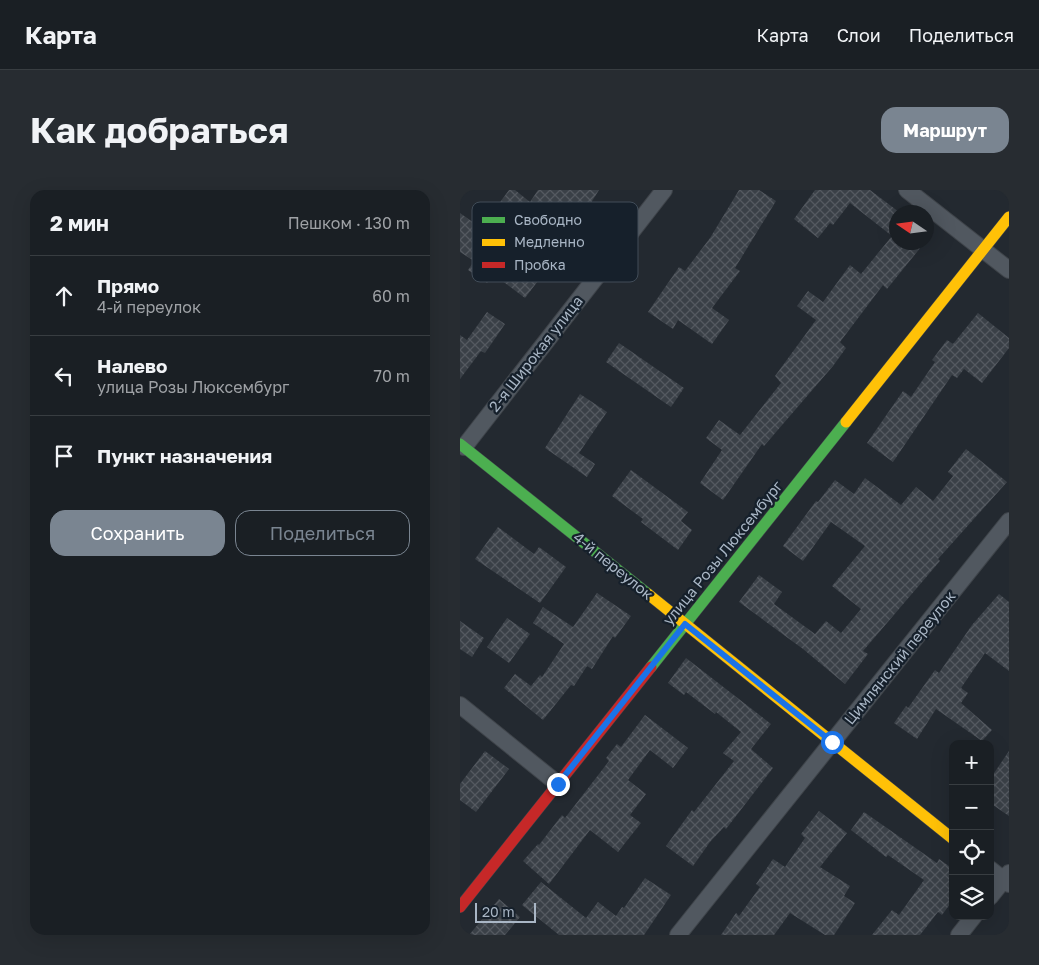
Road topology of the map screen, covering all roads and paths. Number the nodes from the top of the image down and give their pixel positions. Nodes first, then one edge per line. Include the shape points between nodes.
1 (664, 190) edge
2 (907, 190) edge
3 (1009, 217) edge
4 (638, 223) edge
5 (983, 250) junction
6 (1009, 270) edge
7 (591, 282) edge
8 (462, 445) edge
9 (1009, 522) edge
10 (685, 624) junction
11 (460, 705) edge
12 (832, 742) junction
13 (558, 784) junction
14 (949, 836) edge
15 (994, 871) edge
16 (1007, 879) edge
17 (994, 892) edge
18 (460, 907) edge
19 (971, 920) edge
20 (678, 935) edge
21 (959, 935) edge

1 - 4 street, 2-я Широкая улица
2 - 5 street
3 - 5 street, улица Розы Люксембург
5 - 6 street
5 - 10 street, улица Розы Люксембург
7 - 8 street, 2-я Широкая улица
8 - 10 street, 4-й переулок
9 - 12 street, Цимлянский переулок
10 - 12 street, 4-й переулок
10 - 13 street, улица Розы Люксембург
11 - 13 street
12 - 14 street, 4-й переулок
12 - 20 street, Цимлянский переулок
13 - 18 street, улица Розы Люксембург
15 - 16 street
16 - 17 street
19 - 21 street

